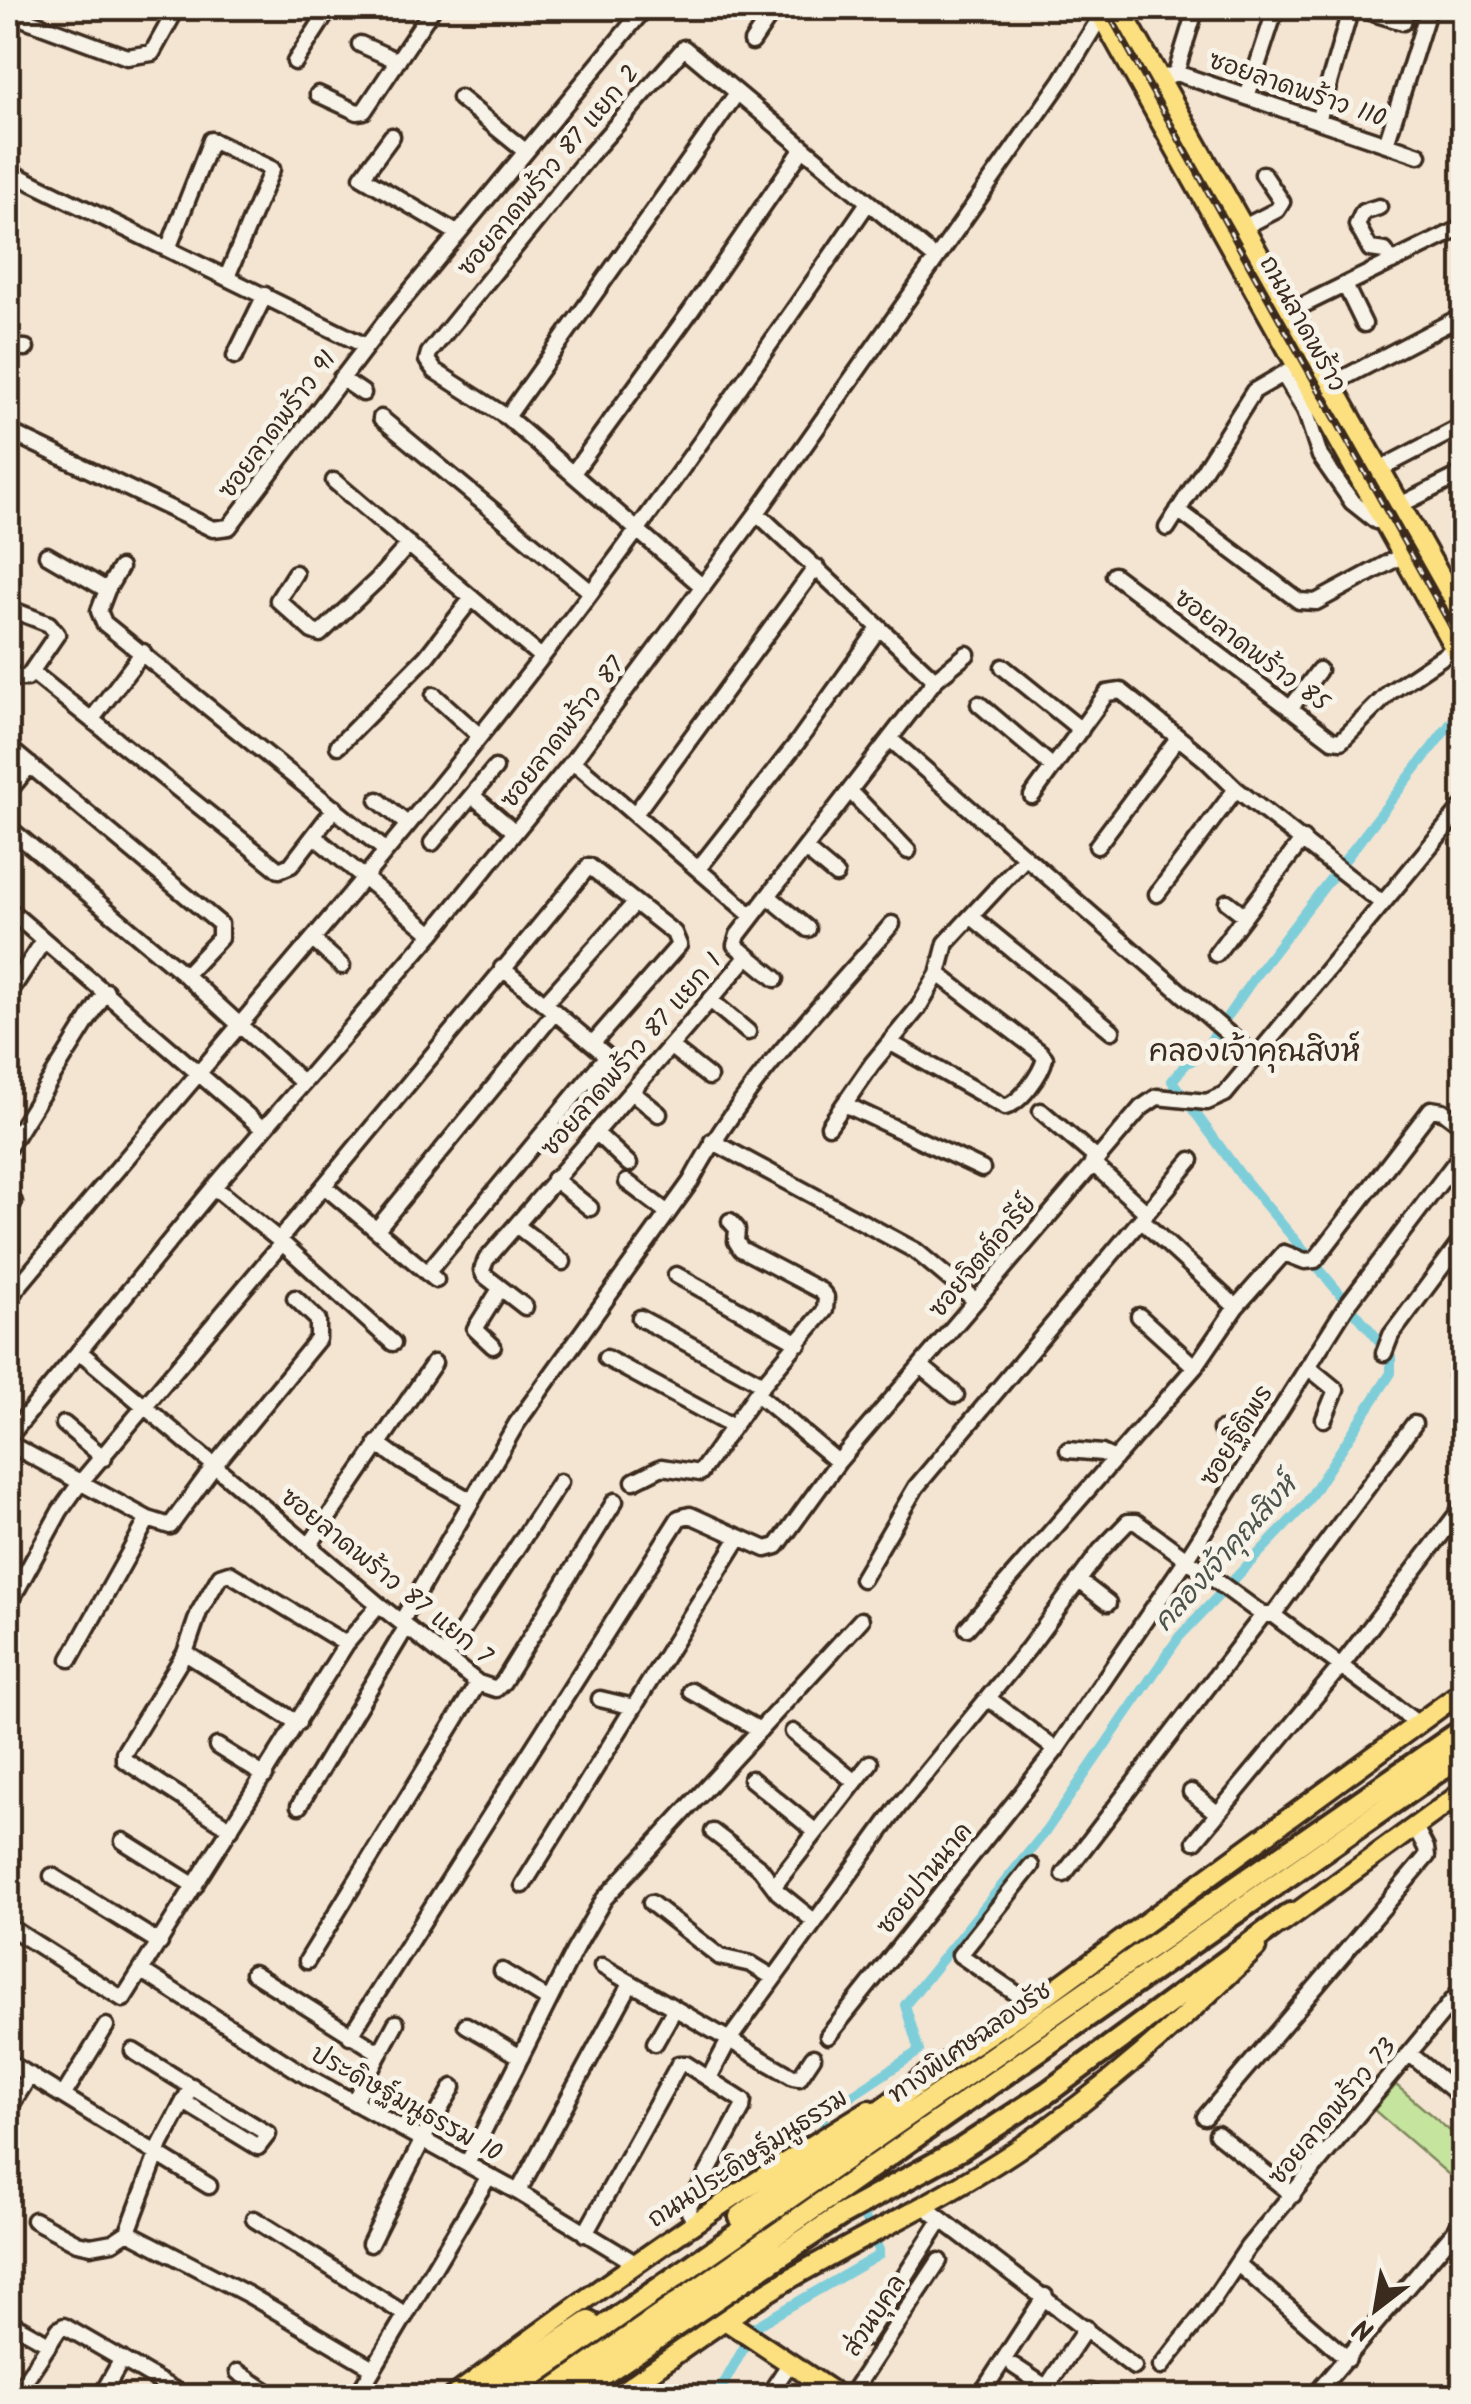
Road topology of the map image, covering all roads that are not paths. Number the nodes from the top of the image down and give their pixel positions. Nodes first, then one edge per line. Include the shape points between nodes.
1 (178, 8) edge
2 (330, 8) edge
3 (430, 8) edge
4 (644, 8) edge
5 (775, 8) edge
6 (1120, 8) edge
7 (1196, 8) edge
8 (1276, 8) edge
9 (1354, 8) edge
10 (1406, 8) edge
11 (1429, 8) edge
12 (1099, 12) edge
13 (8, 14) edge
14 (752, 42) dead end
15 (360, 44) dead end
16 (398, 61) junction
17 (295, 62) dead end
18 (1168, 76) junction
19 (737, 93) junction
20 (318, 94) dead end
21 (1247, 96) junction
22 (460, 98) dead end
23 (1318, 120) junction
24 (392, 136) dead end
25 (1386, 144) junction
26 (802, 150) junction
27 (525, 151) junction
28 (1419, 154) dead end
29 (8, 171) edge
30 (1263, 174) dead end
31 (867, 204) junction
32 (1379, 207) dead end
33 (1464, 227) edge
34 (1244, 228) junction
35 (457, 233) junction
36 (168, 248) junction
37 (935, 258) junction
38 (1392, 262) junction
39 (227, 277) junction
40 (1344, 285) junction
41 (264, 295) junction
42 (1291, 311) junction
43 (1464, 315) edge
44 (1364, 324) dead end
45 (366, 346) junction
46 (8, 347) edge
47 (26, 348) dead end
48 (235, 356) dead end
49 (1290, 370) junction
50 (342, 378) junction
51 (1332, 384) junction
52 (362, 393) dead end
53 (381, 418) dead end
54 (507, 418) junction
55 (1464, 425) edge
56 (8, 430) edge
57 (1380, 469) junction
58 (572, 472) junction
59 (1464, 473) edge
60 (334, 481) dead end
61 (1400, 505) junction
62 (1178, 510) junction
63 (758, 513) junction
64 (638, 528) junction
65 (1166, 528) dead end
66 (409, 544) junction
67 (47, 555) dead end
68 (1403, 555) junction
69 (816, 567) junction
70 (120, 568) dead end
71 (294, 573) dead end
72 (1114, 575) dead end
73 (703, 587) junction
74 (106, 590) junction
75 (591, 592) junction
76 (472, 598) junction
77 (8, 608) edge
78 (1463, 614) edge
79 (879, 628) junction
80 (142, 652) junction
81 (967, 654) dead end
82 (542, 657) junction
83 (1459, 657) edge
84 (1003, 667) dead end
85 (1319, 670) dead end
86 (8, 671) edge
87 (33, 673) junction
88 (935, 680) junction
89 (434, 695) dead end
90 (979, 704) dead end
91 (1290, 709) junction
92 (92, 719) junction
93 (1080, 730) junction
94 (480, 736) junction
95 (1178, 738) junction
96 (890, 739) junction
97 (338, 746) dead end
98 (8, 747) edge
99 (573, 761) junction
100 (30, 766) junction
101 (1053, 766) junction
102 (496, 768) dead end
103 (1236, 789) junction
104 (8, 792) edge
105 (851, 792) junction
106 (473, 796) junction
107 (1032, 796) dead end
108 (378, 800) dead end
109 (1464, 805) edge
110 (335, 808) junction
111 (635, 814) junction
112 (406, 824) junction
113 (8, 827) edge
114 (515, 832) junction
115 (314, 836) junction
116 (1303, 839) junction
117 (432, 843) dead end
118 (1096, 846) dead end
119 (385, 850) junction
120 (806, 850) junction
121 (908, 852) dead end
122 (1024, 858) junction
123 (698, 869) junction
124 (364, 876) junction
125 (836, 876) dead end
126 (1156, 894) dead end
127 (768, 896) junction
128 (634, 902) junction
129 (1227, 902) dead end
130 (1382, 902) junction
131 (8, 909) edge
132 (1244, 915) junction
133 (752, 916) junction
134 (972, 918) junction
135 (892, 924) dead end
136 (808, 930) dead end
137 (432, 934) junction
138 (44, 940) junction
139 (314, 940) junction
140 (1216, 954) dead end
141 (748, 956) junction
142 (342, 966) dead end
143 (502, 968) junction
144 (938, 974) junction
145 (185, 975) junction
146 (776, 980) dead end
147 (106, 991) junction
148 (8, 995) edge
149 (710, 1000) junction
150 (550, 1007) junction
151 (239, 1025) junction
152 (748, 1032) dead end
153 (1112, 1032) dead end
154 (891, 1042) junction
155 (593, 1043) junction
156 (672, 1046) junction
157 (1255, 1056) junction
158 (198, 1073) junction
159 (708, 1077) dead end
160 (302, 1082) junction
161 (632, 1092) junction
162 (844, 1104) junction
163 (1041, 1111) dead end
164 (659, 1114) dead end
165 (829, 1126) dead end
166 (1464, 1128) edge
167 (264, 1129) junction
168 (596, 1133) junction
169 (712, 1141) junction
170 (8, 1148) edge
171 (1464, 1151) edge
172 (1094, 1160) junction
173 (1191, 1160) dead end
174 (629, 1164) dead end
175 (982, 1170) dead end
176 (554, 1179) junction
177 (627, 1182) dead end
178 (324, 1186) junction
179 (214, 1187) junction
180 (590, 1208) dead end
181 (668, 1212) junction
182 (1144, 1217) junction
183 (730, 1221) dead end
184 (516, 1225) junction
185 (377, 1229) junction
186 (1464, 1237) edge
187 (280, 1241) junction
188 (563, 1262) dead end
189 (676, 1275) dead end
190 (500, 1289) junction
191 (295, 1298) dead end
192 (8, 1299) edge
193 (976, 1301) junction
194 (525, 1307) dead end
195 (1236, 1307) junction
196 (1138, 1316) dead end
197 (640, 1318) dead end
198 (799, 1343) junction
199 (393, 1344) dead end
200 (493, 1346) dead end
201 (1386, 1349) dead end
202 (79, 1351) junction
203 (606, 1358) dead end
204 (434, 1363) dead end
205 (920, 1366) junction
206 (1195, 1366) junction
207 (1308, 1368) junction
208 (760, 1389) junction
209 (956, 1395) dead end
210 (145, 1407) junction
211 (1324, 1419) dead end
212 (64, 1424) dead end
213 (1414, 1424) dead end
214 (732, 1426) junction
215 (1221, 1430) dead end
216 (8, 1441) edge
217 (377, 1443) junction
218 (1068, 1450) dead end
219 (1253, 1452) junction
220 (104, 1458) junction
221 (1115, 1458) junction
222 (838, 1462) junction
223 (214, 1466) junction
224 (634, 1481) dead end
225 (560, 1482) dead end
226 (80, 1484) junction
227 (470, 1500) junction
228 (615, 1501) dead end
229 (1464, 1505) edge
230 (148, 1519) junction
231 (739, 1538) junction
232 (309, 1546) junction
233 (1186, 1560) junction
234 (862, 1580) dead end
235 (1078, 1580) junction
236 (1108, 1603) dead end
237 (379, 1605) junction
238 (8, 1606) edge
239 (1268, 1615) junction
240 (861, 1620) dead end
241 (404, 1624) junction
242 (967, 1628) dead end
243 (346, 1644) junction
244 (185, 1653) junction
245 (445, 1657) junction
246 (70, 1659) dead end
247 (1340, 1667) junction
248 (1464, 1677) edge
249 (478, 1683) junction
250 (1464, 1690) edge
251 (691, 1691) dead end
252 (988, 1698) junction
253 (600, 1699) dead end
254 (634, 1707) junction
255 (1413, 1720) junction
256 (298, 1723) junction
257 (1464, 1729) edge
258 (760, 1730) junction
259 (793, 1732) dead end
260 (1388, 1744) junction
261 (217, 1746) dead end
262 (1056, 1750) junction
263 (1464, 1754) edge
264 (870, 1762) dead end
265 (265, 1776) junction
266 (750, 1779) dead end
267 (855, 1782) junction
268 (1464, 1791) edge
269 (1191, 1792) dead end
270 (1464, 1801) edge
271 (299, 1806) dead end
272 (1218, 1814) junction
273 (1419, 1824) junction
274 (231, 1828) junction
275 (714, 1832) dead end
276 (816, 1832) junction
277 (122, 1841) dead end
278 (1195, 1841) dead end
279 (1031, 1866) dead end
280 (1064, 1874) dead end
281 (52, 1876) dead end
282 (195, 1886) junction
283 (523, 1886) dead end
284 (774, 1886) junction
285 (651, 1903) dead end
286 (1290, 1914) junction
287 (814, 1921) junction
288 (16, 1932) dead end
289 (160, 1943) junction
290 (307, 1961) dead end
291 (602, 1966) dead end
292 (142, 1971) junction
293 (502, 1971) dead end
294 (252, 1973) dead end
295 (774, 1978) junction
296 (631, 1983) junction
297 (1464, 1988) edge
298 (549, 2000) junction
299 (1033, 2005) junction
300 (674, 2008) junction
301 (396, 2023) dead end
302 (466, 2025) dead end
303 (106, 2026) dead end
304 (350, 2036) junction
305 (828, 2036) dead end
306 (729, 2040) junction
307 (655, 2043) dead end
308 (133, 2050) dead end
309 (380, 2054) junction
310 (1410, 2054) junction
311 (521, 2057) junction
312 (814, 2057) dead end
313 (8, 2062) edge
314 (938, 2068) joint
315 (30, 2076) junction
316 (709, 2078) junction
317 (192, 2086) junction
318 (453, 2087) dead end
319 (63, 2096) junction
320 (1464, 2099) edge
321 (354, 2101) junction
322 (184, 2102) junction
323 (8, 2110) edge
324 (1205, 2117) dead end
325 (1217, 2134) dead end
326 (833, 2138) junction
327 (423, 2139) junction
328 (159, 2156) junction
329 (467, 2164) junction
330 (489, 2176) junction
331 (210, 2186) dead end
332 (518, 2192) junction
333 (1293, 2195) junction
334 (925, 2207) junction
335 (254, 2219) dead end
336 (34, 2220) dead end
337 (941, 2220) junction
338 (1464, 2220) edge
339 (695, 2221) junction
340 (128, 2232) junction
341 (586, 2234) junction
342 (370, 2244) dead end
343 (938, 2261) dead end
344 (634, 2263) junction
345 (1239, 2265) junction
346 (1044, 2296) junction
347 (406, 2315) junction
348 (725, 2320) junction
349 (8, 2321) edge
350 (1086, 2328) junction
351 (864, 2338) dead end
352 (49, 2344) junction
353 (122, 2359) junction
354 (1348, 2359) junction
355 (790, 2364) junction
356 (1014, 2366) dead end
357 (1134, 2366) dead end
358 (1161, 2367) dead end
359 (373, 2368) junction
360 (238, 2372) dead end
361 (1464, 2385) edge
362 (14, 2396) edge
363 (101, 2396) edge
364 (183, 2396) edge
365 (273, 2396) edge
366 (357, 2396) edge
367 (454, 2396) edge
368 (479, 2396) edge
369 (504, 2396) edge
370 (546, 2396) edge
371 (571, 2396) edge
372 (616, 2396) edge
373 (768, 2396) edge
374 (839, 2396) edge
375 (850, 2396) edge
376 (980, 2396) edge
377 (1314, 2396) edge
378 (1454, 2396) edge

1 - 13 street via 152,53 127,57
2 - 17 street
3 - 16 street
4 - 27 street, ซอยลาดพร้าว 91
5 - 14 street
6 - 18 main road, ถนนลาดพร้าว
7 - 18 street
8 - 21 street
9 - 10 street via 1403,22
9 - 23 street
11 - 25 street
12 - 37 street, ซอยลาดพร้าว 87 via 1062,80
12 - 49 main road, ถนนลาดพร้าว
15 - 16 street
16 - 20 street via 364,111
18 - 21 street, ซอยลาดพร้าว 110
18 - 34 main road, ถนนลาดพร้าว
19 - 26 street, ซอยลาดพร้าว 87 แยก 2
19 - 54 street
19 - 54 street, ซอยลาดพร้าว 87 แยก 2 via 690,50 678,50 434,347 427,360 435,371
21 - 23 street, ซอยลาดพร้าว 110
22 - 27 street
23 - 25 street, ซอยลาดพร้าว 110
24 - 35 street via 362,176
25 - 28 street, ซอยลาดพร้าว 110
26 - 31 street, ซอยลาดพร้าว 87 แยก 2
26 - 58 street
27 - 35 street, ซอยลาดพร้าว 91
29 - 36 street, ซอยลาดพร้าว 91
30 - 34 street via 1282,202
31 - 37 street, ซอยลาดพร้าว 87 แยก 2
31 - 64 street
32 - 38 street via 1363,212 1357,226 1370,249 1385,251
33 - 38 street
34 - 42 main road, ถนนลาดพร้าว
35 - 45 street, ซอยลาดพร้าว 91
36 - 39 street, ซอยลาดพร้าว 91
36 - 39 street via 210,140 272,169
37 - 63 street, ซอยลาดพร้าว 87
38 - 40 street
39 - 41 street, ซอยลาดพร้าว 91
40 - 42 street
40 - 44 street
41 - 45 street, ซอยลาดพร้าว 91
41 - 48 street
42 - 51 main road, ถนนลาดพร้าว
43 - 51 street
45 - 50 street, ซอยลาดพร้าว 91
46 - 47 street
49 - 62 street via 1254,391
49 - 68 main road, ถนนลาดพร้าว
50 - 52 street
50 - 56 street, ซอยลาดพร้าว 91 via 223,530
51 - 57 main road, ถนนลาดพร้าว
53 - 75 street
54 - 58 street
55 - 57 street
57 - 61 main road, ถนนลาดพร้าว
58 - 64 street
59 - 61 street
60 - 66 street
61 - 78 main road, ถนนลาดพร้าว
62 - 65 street
62 - 68 street via 1308,603
63 - 69 street
63 - 73 street, ซอยลาดพร้าว 87
64 - 73 street
64 - 75 street
66 - 71 street via 320,634 278,600
66 - 76 street
67 - 74 street
68 - 83 main road, ถนนลาดพร้าว
69 - 79 street
69 - 111 street
70 - 74 street
72 - 91 street, ซอยลาดพร้าว 85
73 - 99 street, ซอยลาดพร้าว 87
74 - 80 street via 100,617
75 - 82 street
76 - 82 street
76 - 97 street
77 - 87 street via 56,631
79 - 88 street
79 - 123 street
80 - 92 street
80 - 110 street
81 - 88 street
82 - 94 street
83 - 91 street, ซอยลาดพร้าว 85 via 1390,692 1340,740
84 - 93 street
85 - 91 street
86 - 87 street via 23,679
87 - 92 street
88 - 96 street
89 - 94 street
90 - 101 street
92 - 115 street via 279,870
93 - 95 street via 1114,690
93 - 101 street
94 - 112 street
95 - 103 street
95 - 118 street
96 - 105 street
96 - 122 street
98 - 100 street
99 - 111 street
99 - 114 street, ซอยลาดพร้าว 87
100 - 104 street
100 - 145 street via 220,924 220,938
101 - 107 street
102 - 106 street
103 - 116 street
103 - 126 street
105 - 120 street
105 - 121 street
106 - 114 street
106 - 117 street
108 - 112 street
109 - 130 street, ซอยจิตต์อารีย์
110 - 115 street
110 - 119 street
111 - 123 street
112 - 119 street
113 - 145 street
114 - 137 street, ซอยลาดพร้าว 87
115 - 124 street
116 - 130 street
116 - 132 street
119 - 124 street
120 - 125 street
120 - 127 street
122 - 134 street
122 - 157 street
123 - 133 street
124 - 137 street
124 - 139 street
127 - 133 street
127 - 136 street
128 - 143 street via 589,866
128 - 150 street
128 - 155 street via 674,932 678,945
129 - 132 street
130 - 157 street, ซอยจิตต์อารีย์
131 - 138 street
132 - 140 street
133 - 141 street, ซอยลาดพร้าว 87 แยก 1 via 735,941
134 - 144 street via 946,943
134 - 153 street
135 - 169 street
137 - 160 street, ซอยลาดพร้าว 87
138 - 147 street
138 - 148 street
139 - 142 street
139 - 151 street
141 - 146 street
141 - 149 street, ซอยลาดพร้าว 87 แยก 1
143 - 150 street
143 - 178 street
144 - 154 street
144 - 154 street via 1040,1052 1043,1068 1004,1107
145 - 151 street
147 - 158 street
147 - 170 street
149 - 152 street
149 - 156 street, ซอยลาดพร้าว 87 แยก 1
150 - 155 street
150 - 185 street
151 - 158 street
151 - 160 street
154 - 162 street
155 - 185 street via 607,1056 431,1277
156 - 159 street
156 - 161 street, ซอยลาดพร้าว 87 แยก 1
157 - 172 street, ซอยจิตต์อารีย์ via 1218,1098 1157,1097
158 - 167 street
158 - 192 street
160 - 167 street, ซอยลาดพร้าว 87
161 - 164 street
161 - 168 street, ซอยลาดพร้าว 87 แยก 1
162 - 165 street
162 - 175 street
163 - 172 street
166 - 195 street via 1431,1109 1310,1260 1284,1253
167 - 179 street, ซอยลาดพร้าว 87
168 - 174 street
168 - 176 street, ซอยลาดพร้าว 87 แยก 1
169 - 181 street
169 - 193 street via 916,1251
171 - 207 street, ซอยฐิติพร via 1347,1304
172 - 182 street
172 - 193 street, ซอยจิตต์อารีย์
173 - 182 street
176 - 180 street
176 - 184 street, ซอยลาดพร้าว 87 แยก 1
177 - 181 street
178 - 185 street
178 - 187 street
179 - 187 street
179 - 202 street, ซอยลาดพร้าว 87
181 - 227 street via 546,1379
182 - 195 street
182 - 234 street via 906,1501
183 - 198 street via 742,1249 826,1297 826,1310
184 - 188 street
184 - 190 street, ซอยลาดพร้าว 87 แยก 1 via 482,1266
186 - 201 street
187 - 199 street
187 - 210 street
189 - 198 street
190 - 194 street
190 - 200 street via 475,1329
191 - 223 street via 318,1320 318,1339
193 - 205 street, ซอยจิตต์อารีย์
195 - 206 street
196 - 206 street
197 - 208 street
198 - 208 street
202 - 210 street, ซอยลาดพร้าว 87 แยก 7
202 - 216 street, ซอยลาดพร้าว 87
203 - 214 street
204 - 217 street
205 - 209 street
205 - 222 street, ซอยจิตต์อารีย์
206 - 221 street
207 - 211 street via 1336,1390
207 - 219 street, ซอยฐิติพร
208 - 214 street
208 - 222 street
210 - 220 street
210 - 223 street, ซอยลาดพร้าว 87 แยก 7
212 - 220 street
213 - 239 street
214 - 224 street via 700,1473 662,1467
215 - 219 street
216 - 226 street
217 - 227 street
217 - 232 street
218 - 221 street
219 - 233 street, ซอยฐิติพร
220 - 226 street
221 - 242 street
222 - 231 street, ซอยจิตต์อารีย์ via 777,1546 766,1549
223 - 230 street via 175,1522
223 - 232 street, ซอยลาดพร้าว 87 แยก 7
225 - 245 street
226 - 230 street
226 - 238 street
227 - 241 street
228 - 249 street, ซอยลาดพร้าว 87 แยก 7 via 499,1687
229 - 247 street
230 - 246 street
231 - 254 street
231 - 304 street via 690,1514 679,1518
232 - 237 street, ซอยลาดพร้าว 87 แยก 7
233 - 235 street via 1132,1521
233 - 239 street
233 - 262 street, ซอยฐิติพร
235 - 236 street
235 - 252 street
237 - 241 street, ซอยลาดพร้าว 87 แยก 7
237 - 243 street
239 - 247 street
239 - 280 street
240 - 258 street
241 - 245 street, ซอยลาดพร้าว 87 แยก 7
241 - 271 street
243 - 244 street via 224,1573 198,1612
243 - 256 street
244 - 256 street
244 - 274 street via 124,1760
245 - 249 street, ซอยลาดพร้าว 87 แยก 7
247 - 255 street
247 - 272 street
248 - 255 main road
249 - 290 street
250 - 260 main road
251 - 258 street
252 - 262 street
252 - 287 street
253 - 254 street
254 - 283 street
255 - 260 main road
256 - 265 street
257 - 369 highway, ทางพิเศษฉลองรัช
258 - 298 street via 604,1899
259 - 267 street
260 - 299 main road
261 - 265 street
262 - 305 street, ซอยปานนาค
263 - 370 highway, ทางพิเศษฉลองรัช
264 - 267 street
265 - 274 street
266 - 276 street
267 - 276 street
268 - 273 main road
269 - 272 street
270 - 273 main road
272 - 278 street
273 - 286 main road
273 - 324 street via 1427,1856
274 - 282 street
275 - 284 street
276 - 284 street
277 - 282 street
279 - 299 street via 960,1955
281 - 289 street
282 - 289 street
284 - 287 street
285 - 295 street via 720,1957
286 - 334 main road via 1112,2082
286 - 371 highway via 1008,2118 842,2215
287 - 295 street
288 - 292 street via 124,1998
289 - 292 street
291 - 296 street
292 - 321 street, ประดิษฐ์มนูธรรม 10
293 - 298 street
294 - 304 street
295 - 306 street
296 - 300 street
296 - 332 street
297 - 310 street, ซอยลาดพร้าว 73
298 - 311 street
299 - 314 main road
300 - 306 street
300 - 307 street
301 - 309 street
302 - 311 street
303 - 319 street
304 - 309 street
306 - 312 street via 793,2077
306 - 316 street
308 - 317 street
309 - 321 street
310 - 320 street
310 - 333 street, ซอยลาดพร้าว 73
311 - 329 street
313 - 315 street
314 - 326 highway
315 - 319 street
315 - 323 street
316 - 339 street via 743,2105 690,2205
316 - 341 street via 686,2064 674,2068
317 - 322 street
317 - 322 street via 268,2134 258,2147
318 - 327 street
319 - 328 street
321 - 327 street, ประดิษฐ์มนูธรรม 10
322 - 328 street
325 - 333 street
326 - 339 main road, ถนนประดิษฐ์มนูธรรม
326 - 368 highway via 717,2234
327 - 329 street, ประดิษฐ์มนูธรรม 10
327 - 342 street
328 - 331 street
328 - 340 street
329 - 330 street, ประดิษฐ์มนูธรรม 10
330 - 332 street, ประดิษฐ์มนูธรรม 10
330 - 347 street
332 - 341 street, ประดิษฐ์มนูธรรม 10
333 - 345 street, ซอยลาดพร้าว 73
334 - 337 street
334 - 348 main road
335 - 347 street
336 - 340 street via 92,2246
337 - 346 street
337 - 351 street
338 - 354 street
339 - 344 main road, ถนนประดิษฐ์มนูธรรม
340 - 359 street
341 - 344 street, ประดิษฐ์มนูธรรม 10
343 - 375 street, ส่วนบุคล
344 - 367 main road, ถนนประดิษฐ์มนูธรรม
345 - 354 street
345 - 358 street, ซอยลาดพร้าว 73
346 - 350 street
346 - 376 street
347 - 359 street
348 - 355 main road
348 - 372 main road
349 - 352 street
350 - 356 street via 1048,2384
350 - 357 street
352 - 353 street via 64,2326
352 - 362 street
353 - 363 street
353 - 364 street
354 - 377 street
355 - 373 street
355 - 374 main road
359 - 366 street
360 - 365 street
361 - 378 street

